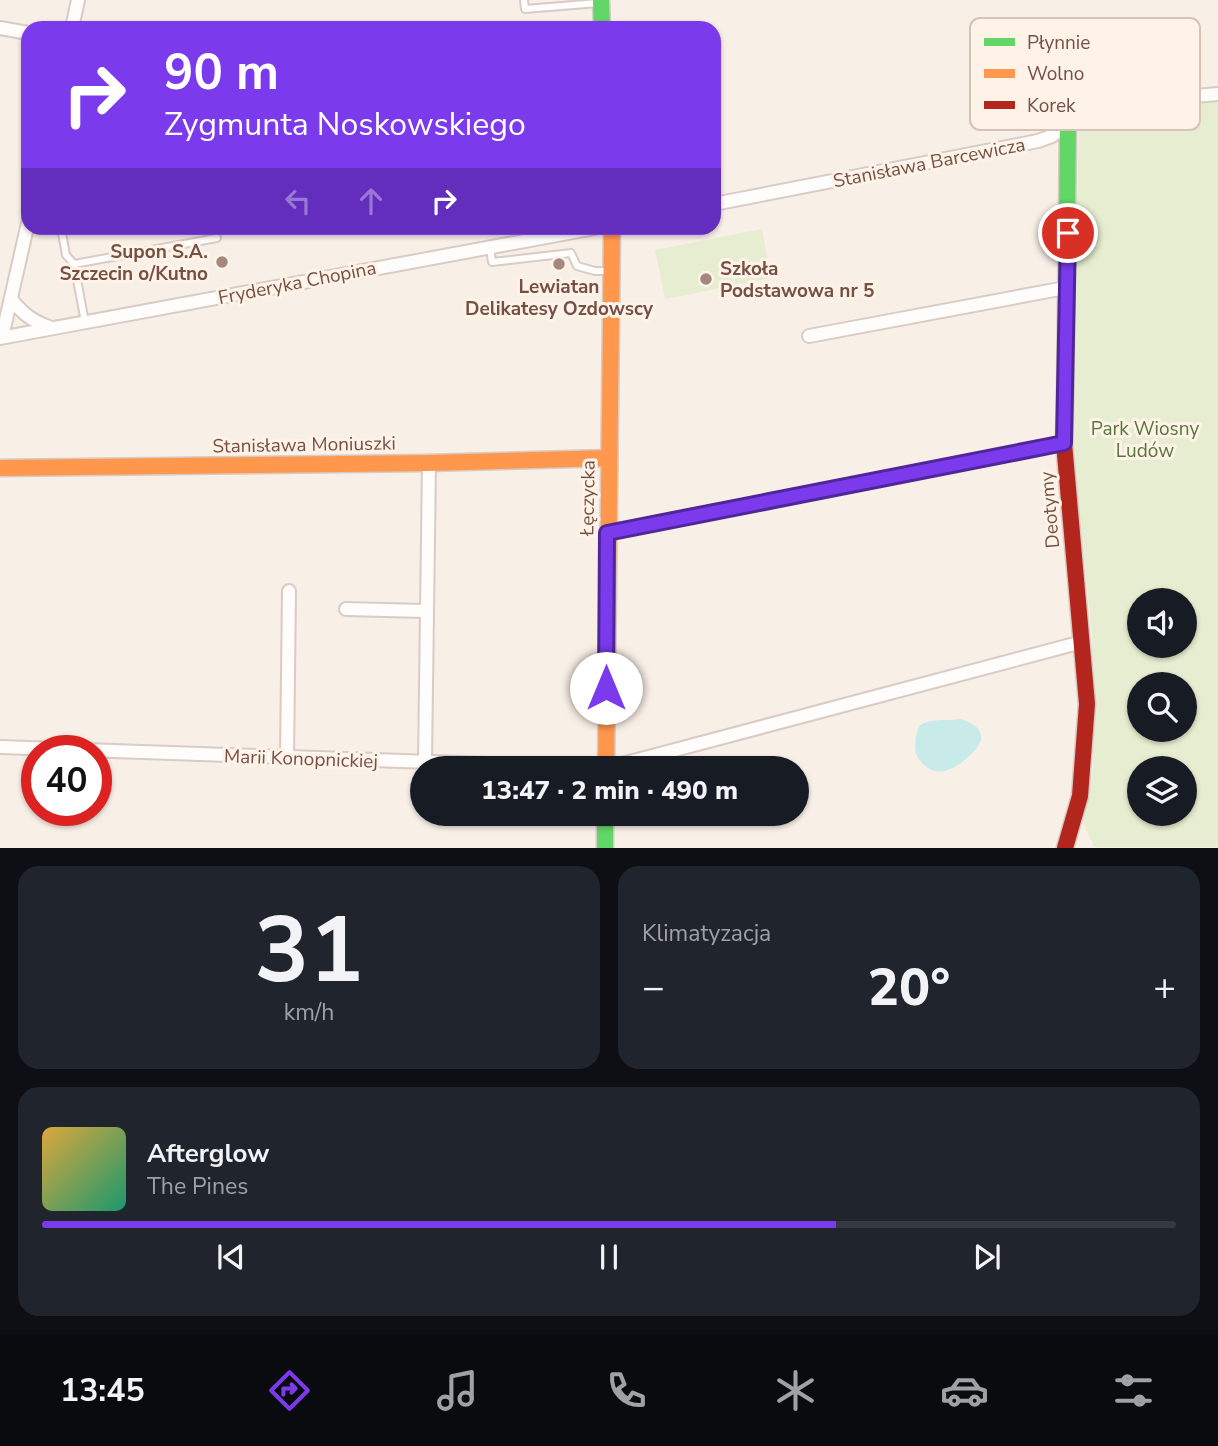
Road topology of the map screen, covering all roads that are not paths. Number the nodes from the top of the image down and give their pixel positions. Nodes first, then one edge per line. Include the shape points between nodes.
1 (78, 0) edge
2 (524, 0) edge
3 (601, 1) edge
4 (74, 21) edge
5 (602, 21) edge
6 (0, 28) edge
7 (21, 32) edge
8 (1218, 93) edge
9 (1200, 95) edge
10 (1060, 130) edge
11 (1068, 130) edge
12 (721, 203) edge
13 (25, 235) edge
14 (62, 235) edge
15 (554, 235) edge
16 (612, 235) edge
17 (217, 238) dead end
18 (490, 246) junction
19 (74, 264) junction
20 (612, 271) junction
21 (1065, 288) junction
22 (11, 299) junction
23 (85, 321) junction
24 (53, 328) junction
25 (810, 336) dead end
26 (1, 337) edge
27 (1064, 443) junction
28 (609, 458) junction
29 (429, 463) junction
30 (0, 468) edge
31 (607, 533) junction
32 (287, 591) dead end
33 (346, 609) dead end
34 (425, 611) junction
35 (1082, 642) junction
36 (0, 747) edge
37 (425, 756) edge
38 (605, 756) edge
39 (650, 756) edge
40 (287, 757) junction
41 (410, 761) edge
42 (605, 826) edge
43 (605, 848) edge
44 (1065, 848) edge

1 - 4 street
2 - 3 lane via 525,9
3 - 5 street
6 - 7 street
8 - 9 street, Stanisława Barcewicza
10 - 12 street, Stanisława Barcewicza via 1038,141
11 - 21 street, Deotymy
13 - 22 street
14 - 19 lane via 66,255
15 - 18 street, Fryderyka Chopina
16 - 20 street, Łęczycka
17 - 19 lane
18 - 20 lane via 492,262 571,253 577,266
18 - 23 street, Fryderyka Chopina
19 - 23 lane
20 - 28 street, Łęczycka
21 - 25 street
21 - 27 street, Deotymy
22 - 24 street via 34,322
22 - 26 street
23 - 24 street, Fryderyka Chopina
24 - 26 street, Fryderyka Chopina
27 - 31 street
27 - 35 street, Deotymy
28 - 29 street, Stanisława Moniuszki
28 - 31 street, Łęczycka
29 - 30 street, Stanisława Moniuszki
29 - 34 street
31 - 38 street, Łęczycka
32 - 40 street
33 - 34 street
34 - 37 street
35 - 39 street, Marii Konopnickiej
35 - 44 street, Deotymy via 1087,704 1084,761 1080,796
36 - 40 street, Marii Konopnickiej
40 - 41 street, Marii Konopnickiej
42 - 43 street

